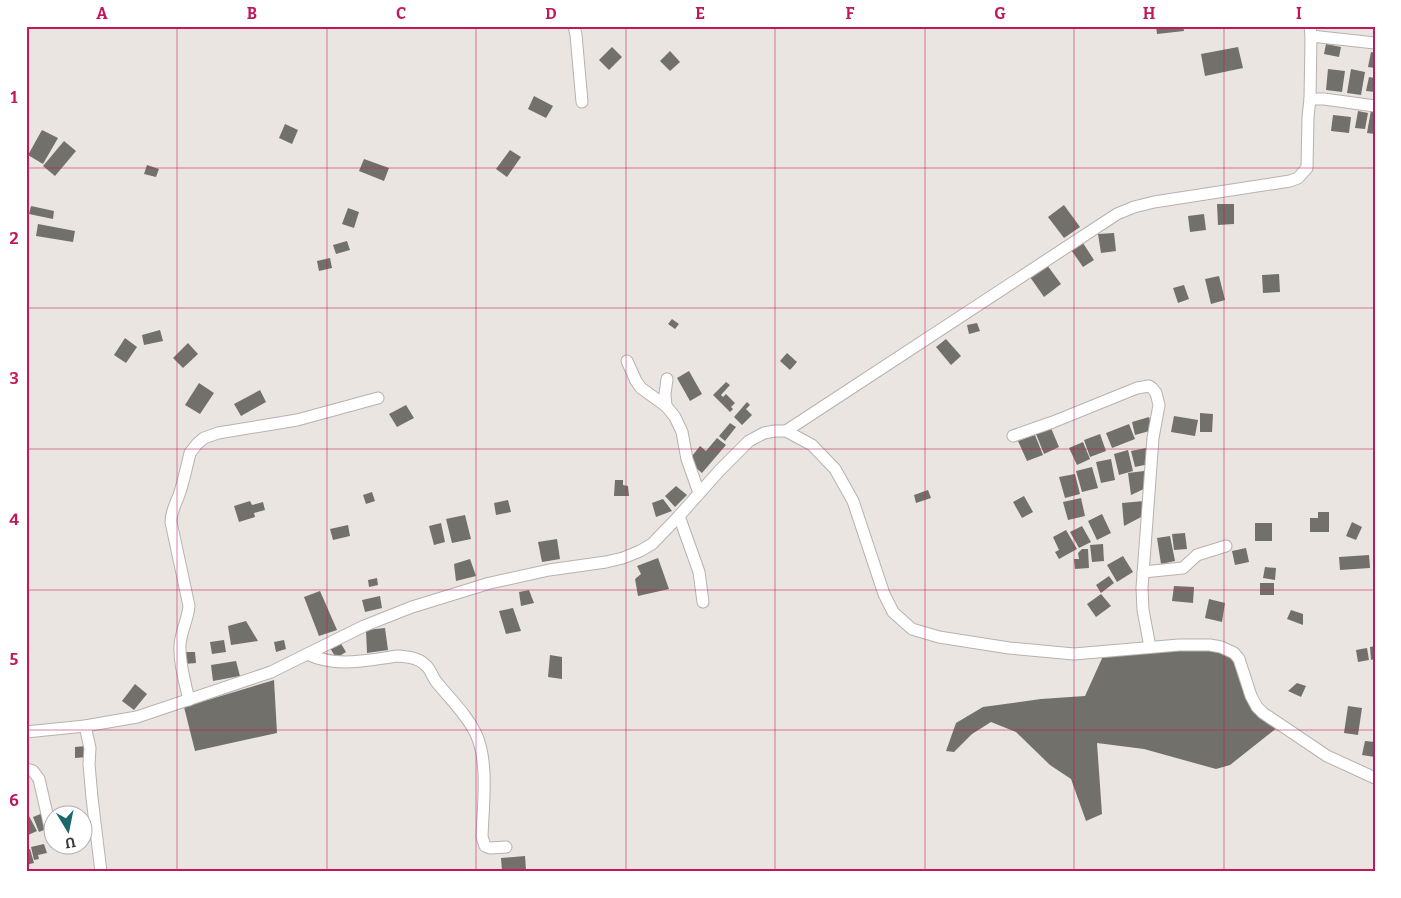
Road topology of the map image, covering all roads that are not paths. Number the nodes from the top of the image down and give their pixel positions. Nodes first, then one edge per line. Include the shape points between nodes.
1 (574, 26) edge
2 (1311, 31) edge
3 (1375, 43) edge
4 (1310, 99) junction
5 (582, 102) dead end
6 (1375, 106) edge
7 (627, 360) dead end
8 (667, 379) dead end
9 (378, 398) dead end
10 (666, 406) junction
11 (786, 431) junction
12 (1013, 436) dead end
13 (699, 494) junction
14 (680, 516) junction
15 (1226, 546) dead end
16 (1143, 572) junction
17 (703, 602) dead end
18 (1150, 647) junction
19 (308, 654) junction
20 (189, 700) junction
21 (85, 726) junction
22 (26, 732) edge
23 (26, 769) edge
24 (1375, 778) edge
25 (45, 806) edge
26 (506, 847) dead end
27 (101, 872) edge

1 - 5 street
2 - 3 street
2 - 4 street
4 - 6 street
4 - 11 street via 1307,168 1298,178 1154,202 1118,214
7 - 10 street via 641,388
8 - 10 street
9 - 20 street via 297,420 218,433 204,438 192,449 171,516 189,606 180,646
10 - 13 street via 679,424
11 - 13 street via 764,433 749,441
11 - 18 street via 812,445 835,469 853,501 884,594 893,612 912,629 939,637 1010,648 1074,654
12 - 16 street via 1137,388 1152,388 1159,405 1153,438
13 - 14 street
14 - 17 street via 699,572
14 - 19 street via 652,544 623,558 490,583 412,607
15 - 16 street via 1197,555 1182,568
16 - 18 street via 1142,599
18 - 24 street via 1210,645 1234,653 1257,707 1327,756
19 - 20 street via 272,672
19 - 26 street via 319,660 342,662 407,656 428,668 476,733 481,748 484,762 483,842 490,848
20 - 21 street via 137,716
21 - 22 street
21 - 27 street via 90,748
23 - 25 street via 33,771 39,779

